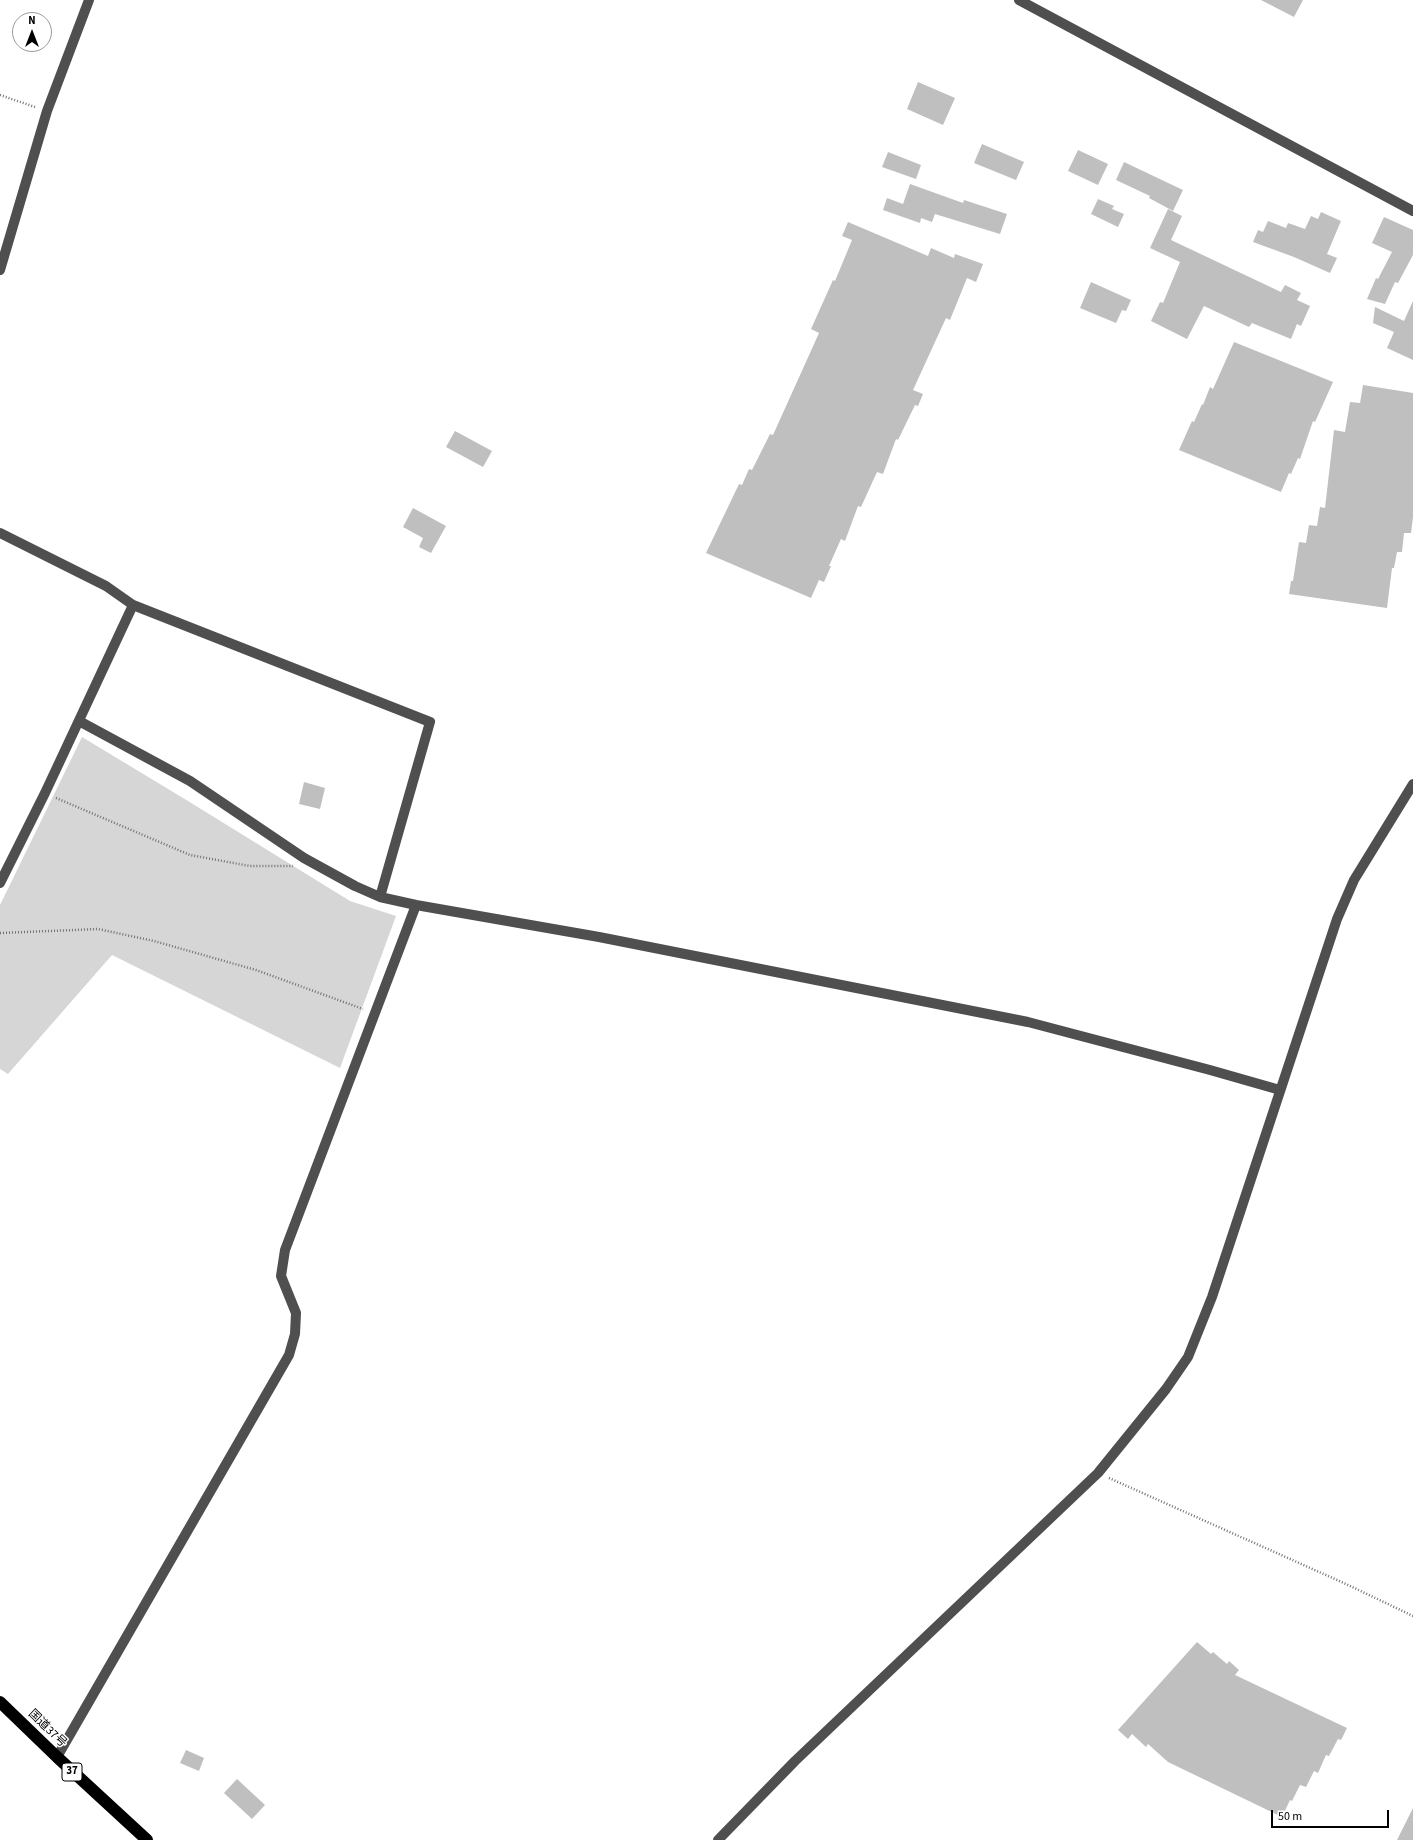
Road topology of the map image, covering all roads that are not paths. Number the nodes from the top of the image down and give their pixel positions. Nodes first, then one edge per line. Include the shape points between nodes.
1 (89, 0) edge
2 (1019, 0) edge
3 (1413, 211) edge
4 (0, 270) edge
5 (0, 532) edge
6 (133, 605) junction
7 (79, 721) junction
8 (1413, 784) edge
9 (0, 883) edge
10 (380, 897) junction
11 (416, 905) junction
12 (1280, 1090) junction
13 (0, 1702) edge
14 (57, 1757) junction
15 (147, 1840) edge
16 (718, 1840) edge

1 - 4 street via 47,111
2 - 3 street
5 - 6 street via 106,586
6 - 7 street
6 - 10 street via 430,722
7 - 9 street
7 - 10 street via 190,781 304,858
8 - 12 street via 1354,880 1337,919
10 - 11 street
11 - 12 street via 599,937 1028,1022
11 - 14 street via 285,1250 281,1276 296,1313 295,1334 289,1355
12 - 16 street via 1212,1297 1188,1357 1166,1388 1098,1473 795,1761
13 - 14 highway, 国道37号 / 37
14 - 15 highway, 国道37号 / 37

